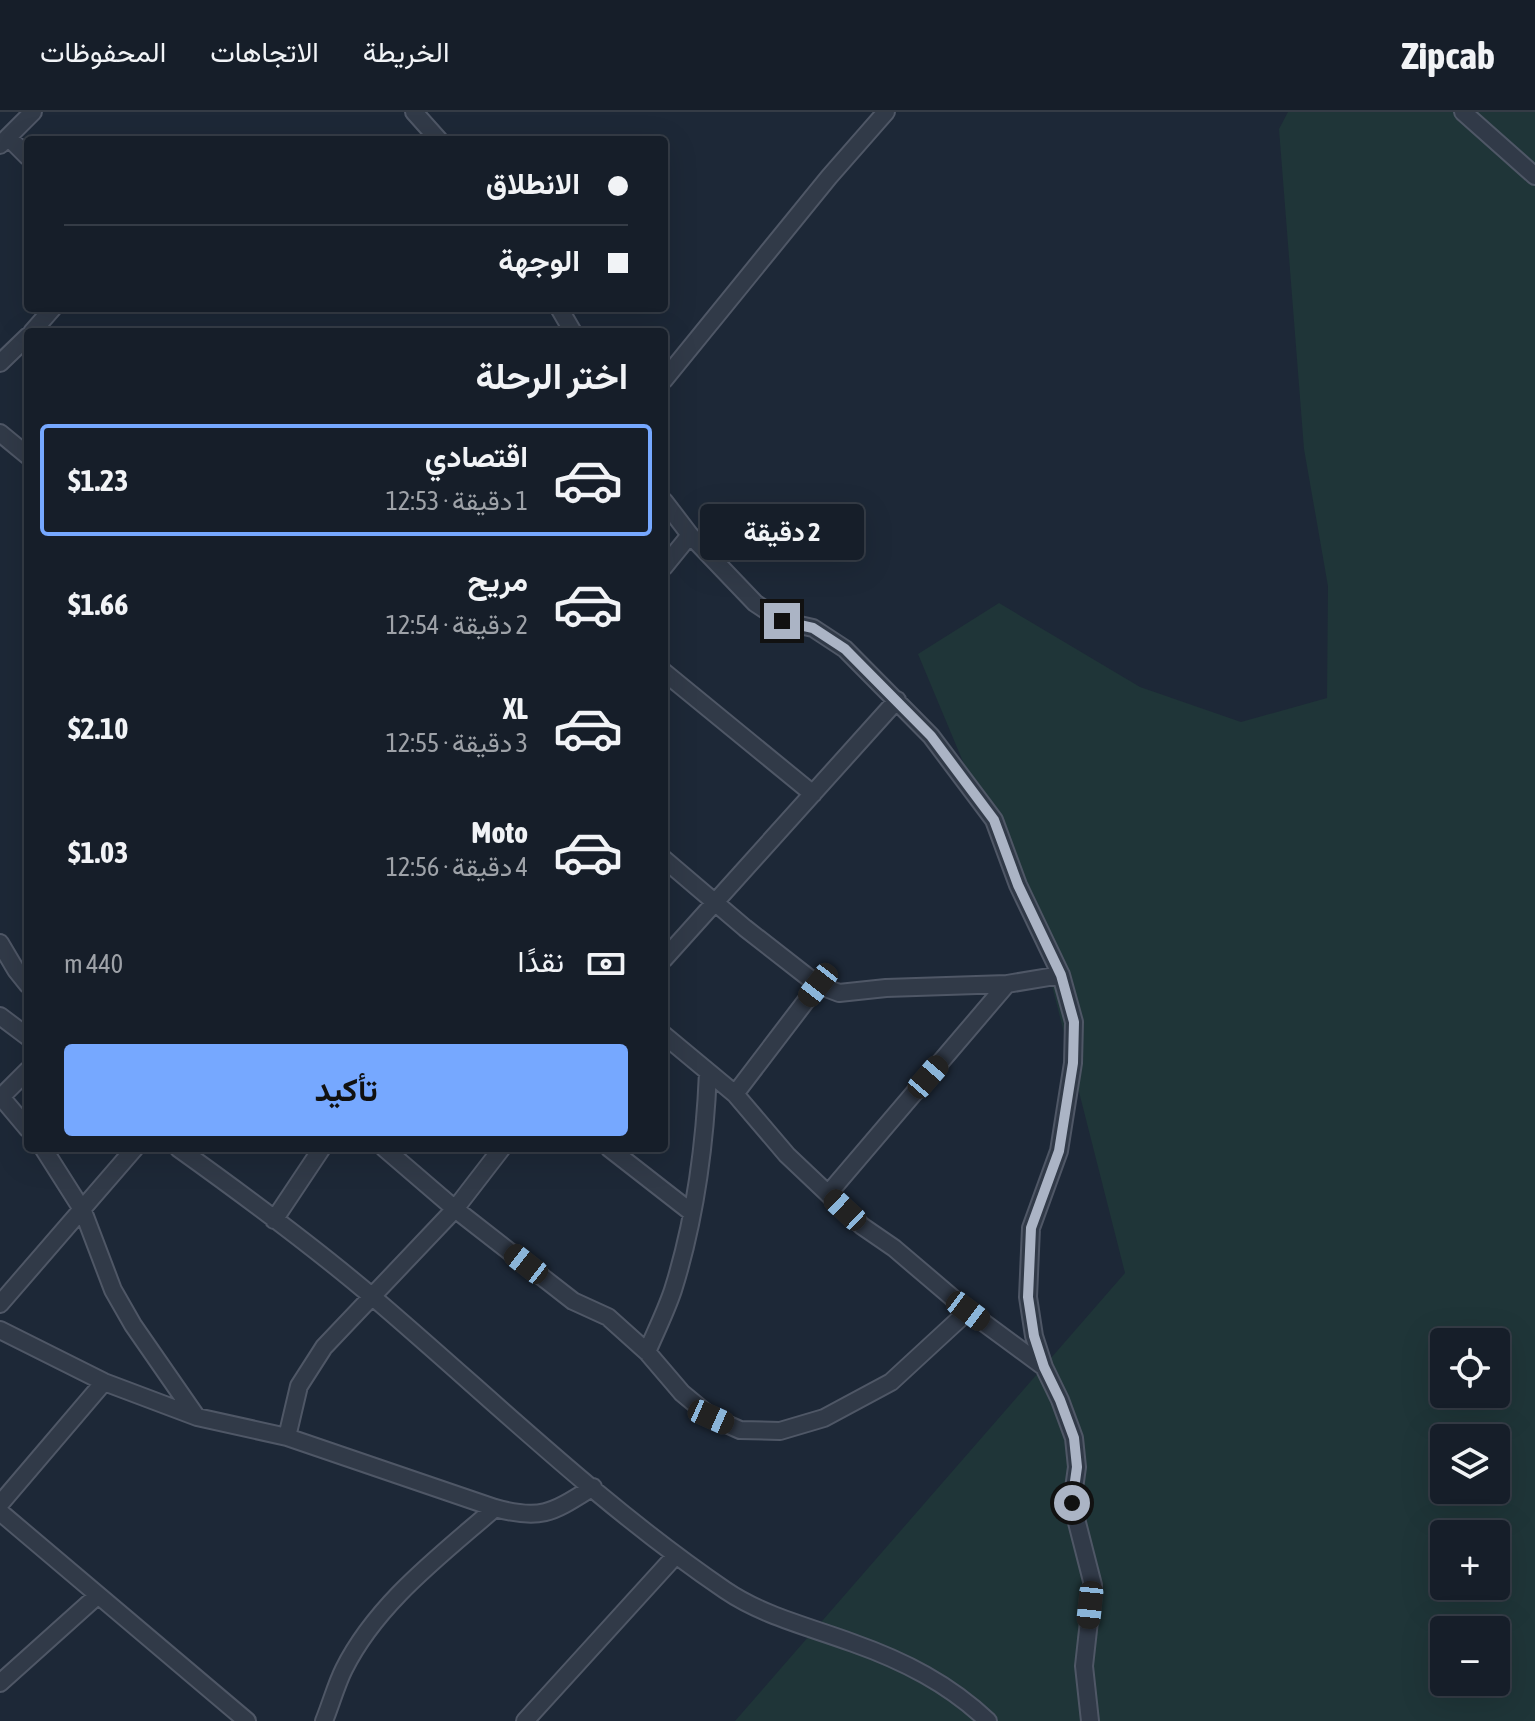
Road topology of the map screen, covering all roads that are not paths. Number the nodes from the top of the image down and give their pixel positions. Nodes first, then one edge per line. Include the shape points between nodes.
1 (33, 112) edge
2 (414, 112) edge
3 (886, 112) edge
4 (1463, 112) edge
5 (435, 136) edge
6 (4, 141) edge
7 (24, 154) edge
8 (1535, 176) edge
9 (49, 312) edge
10 (35, 328) edge
11 (24, 340) edge
12 (0, 363) edge
13 (668, 375) edge
14 (0, 433) edge
15 (24, 453) edge
16 (668, 506) edge
17 (690, 535) junction
18 (668, 562) edge
19 (668, 675) edge
20 (897, 700) junction
21 (813, 794) junction
22 (668, 862) edge
23 (715, 903) junction
24 (0, 943) edge
25 (668, 955) edge
26 (1061, 975) junction
27 (24, 980) edge
28 (1007, 984) junction
29 (818, 985) junction
30 (0, 1016) edge
31 (24, 1034) edge
32 (668, 1038) edge
33 (708, 1072) junction
34 (24, 1074) edge
35 (735, 1094) junction
36 (1, 1098) edge
37 (24, 1124) edge
38 (46, 1152) edge
39 (132, 1152) edge
40 (183, 1152) edge
41 (319, 1152) edge
42 (389, 1152) edge
43 (499, 1152) edge
44 (614, 1152) edge
45 (828, 1194) junction
46 (455, 1209) junction
47 (83, 1211) junction
48 (691, 1212) junction
49 (274, 1220) junction
50 (372, 1296) junction
51 (0, 1304) edge
52 (968, 1311) junction
53 (0, 1330) edge
54 (647, 1352) junction
55 (1044, 1367) junction
56 (104, 1382) junction
57 (197, 1417) junction
58 (287, 1437) junction
59 (593, 1487) junction
60 (0, 1504) edge
61 (495, 1508) junction
62 (0, 1512) edge
63 (676, 1555) junction
64 (97, 1596) junction
65 (0, 1683) edge
66 (247, 1721) edge
67 (324, 1721) edge
68 (525, 1721) edge
69 (988, 1721) edge
70 (1090, 1721) edge

1 - 6 street
2 - 5 street
3 - 13 street
4 - 8 street
6 - 7 street
9 - 10 street
11 - 12 street
14 - 15 street
16 - 17 street
17 - 18 street
17 - 20 street via 755,603 782,621 813,628 834,642
19 - 21 street
20 - 21 street
20 - 26 street via 994,820
21 - 23 street
22 - 23 street
23 - 25 street
23 - 29 street
24 - 27 street
26 - 28 street
26 - 55 street via 1074,1022 1073,1063 1059,1151 1031,1228 1028,1263 1028,1297
28 - 29 street via 839,993
28 - 45 street
29 - 35 street
30 - 31 street
32 - 33 street
33 - 35 street
33 - 48 street via 705,1136
34 - 36 street
35 - 45 street
36 - 37 street
38 - 47 street
39 - 47 street
40 - 49 street
41 - 49 street
42 - 46 street
43 - 46 street
44 - 48 street
45 - 52 street
46 - 50 street
46 - 54 street via 573,1301 608,1317
47 - 51 street
47 - 57 street via 120,1302
48 - 54 street via 672,1292
49 - 50 street
50 - 58 street via 324,1347 299,1386
50 - 59 street
52 - 54 street via 891,1382 824,1418 780,1431 740,1430 711,1417
52 - 55 street
53 - 56 street
55 - 70 street via 1074,1438 1072,1503 1093,1585 1084,1666
56 - 57 street
56 - 60 street
57 - 58 street
58 - 61 street
59 - 61 street via 542,1514
59 - 63 street
61 - 67 street via 409,1583 368,1630 344,1669
62 - 64 street
63 - 68 street
63 - 69 street via 728,1592 780,1618 923,1672
64 - 65 street
64 - 66 street

